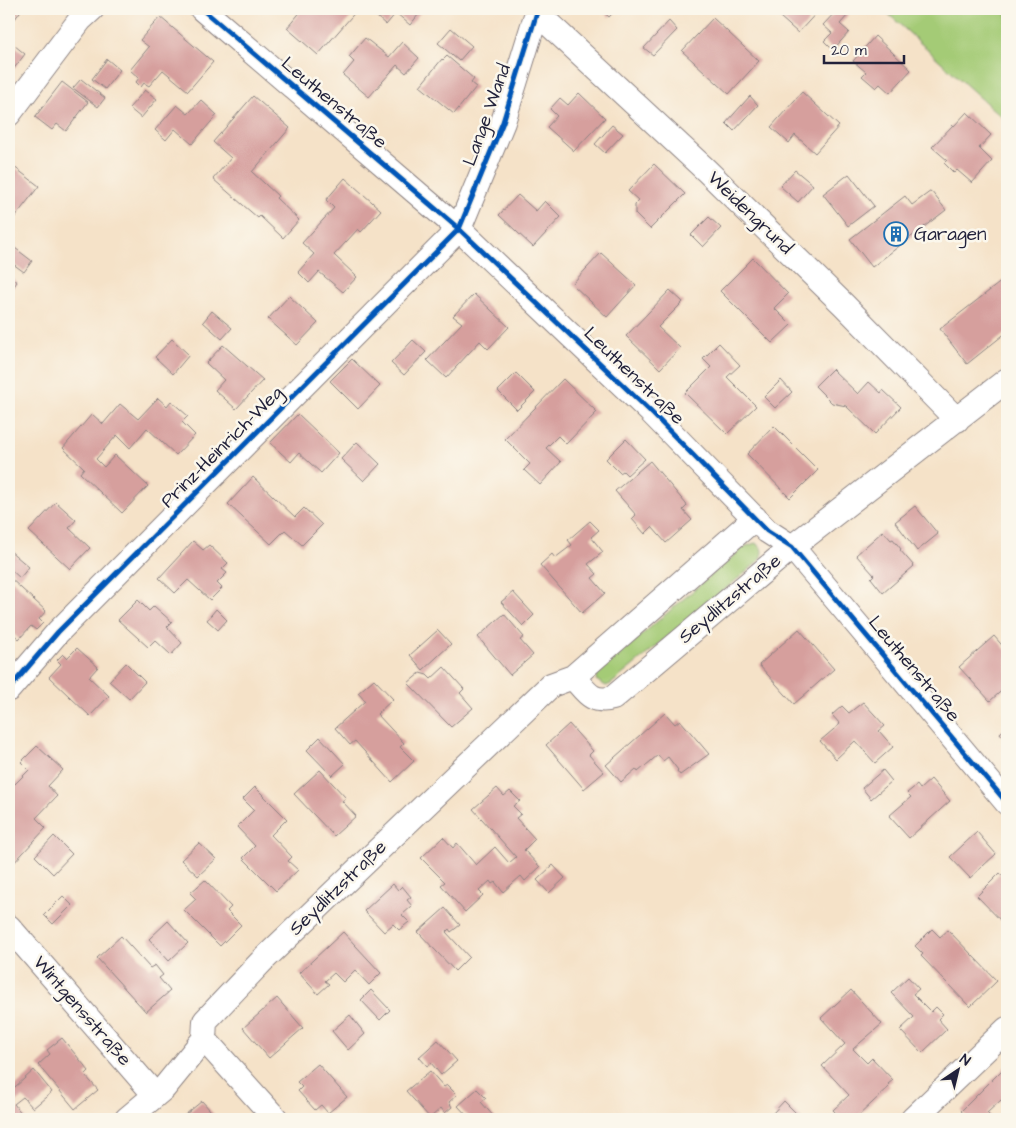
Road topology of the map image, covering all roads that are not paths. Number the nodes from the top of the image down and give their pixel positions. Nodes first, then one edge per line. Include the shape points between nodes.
1 (92, 9) edge
2 (202, 9) edge
3 (538, 11) edge
4 (9, 114) edge
5 (460, 229) junction
6 (1007, 380) edge
7 (957, 420) junction
8 (755, 518) junction
9 (792, 547) junction
10 (573, 677) junction
11 (9, 689) edge
12 (1007, 803) edge
13 (9, 927) edge
14 (1007, 1029) edge
15 (204, 1039) junction
16 (156, 1095) junction
17 (127, 1119) edge
18 (276, 1119) edge
19 (914, 1119) edge

1 - 4 street via 80,20
2 - 5 street, Leuthenstraße
3 - 5 street, Lange Wand via 503,122
3 - 7 street, Weidengrund via 714,178
5 - 8 street, Leuthenstraße via 650,411
5 - 11 street, Prinz-Heinrich-Weg via 58,632
6 - 7 street, Seydlitzstraße
7 - 9 street, Seydlitzstraße
8 - 9 street, Leuthenstraße via 767,531
8 - 10 street, Seydlitzstraße
9 - 10 street, Seydlitzstraße via 613,698 592,698
9 - 12 street, Leuthenstraße
10 - 15 street, Seydlitzstraße via 551,685 262,961 205,1021
13 - 16 street, Wintgensstraße
14 - 19 street
15 - 16 street, Seydlitzstraße
15 - 18 street
16 - 17 street, Seydlitzstraße

